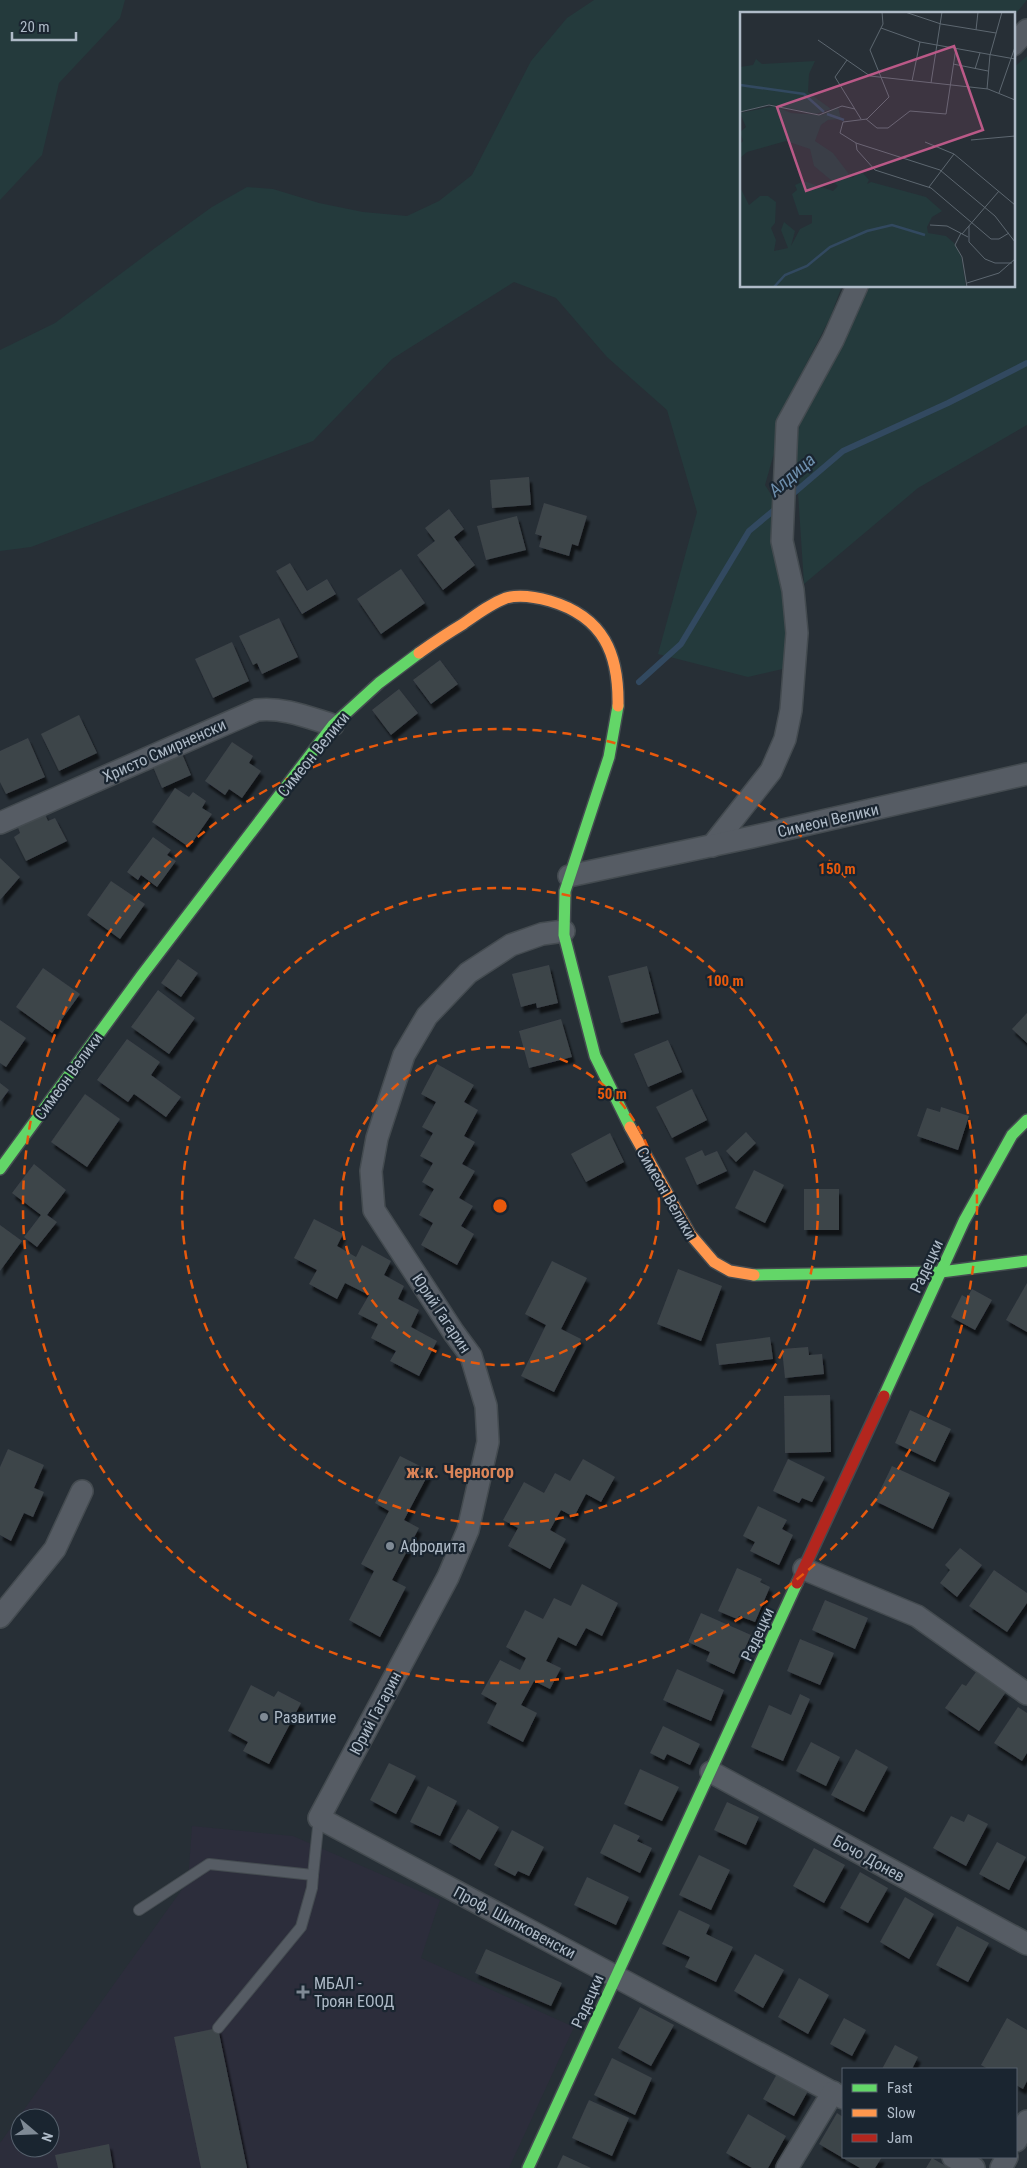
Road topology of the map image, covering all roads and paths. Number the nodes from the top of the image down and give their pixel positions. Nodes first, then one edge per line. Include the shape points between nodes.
1 (1027, 30) edge
2 (1014, 45) edge
3 (856, 288) edge
4 (333, 725) junction
5 (1027, 774) edge
6 (0, 823) edge
7 (712, 846) junction
8 (569, 876) junction
9 (564, 931) junction
10 (1027, 1120) edge
11 (0, 1169) edge
12 (1027, 1261) edge
13 (941, 1272) junction
14 (82, 1491) dead end
15 (804, 1569) junction
16 (0, 1616) edge
17 (1027, 1694) edge
18 (711, 1772) junction
19 (319, 1818) junction
20 (313, 1875) junction
21 (139, 1910) dead end
22 (1027, 1944) edge
23 (616, 1976) junction
24 (218, 2028) dead end
25 (838, 2095) edge
26 (1027, 2121) edge
27 (1017, 2139) edge
28 (955, 2158) edge
29 (528, 2168) edge
30 (787, 2168) edge
31 (974, 2168) edge

1 - 2 street
3 - 7 street via 833,340 787,424 782,541 794,590 797,633 791,710 785,739 771,771
4 - 6 street, Христо Смирненски via 272,708 257,710
4 - 8 street, Симеон Велики via 362,696 404,665 486,608 510,596 562,603 586,617 605,637 615,662 617,712 603,776
4 - 11 street, Симеон Велики via 142,975
5 - 7 street, Симеон Велики
7 - 8 street, Симеон Велики
8 - 9 street, Симеон Велики
9 - 13 street, Симеон Велики via 595,1056 639,1146 690,1234 714,1262 730,1271 748,1275
9 - 19 street, Юрий Гагарин via 542,934 510,945 468,973 427,1016 404,1056 377,1138 371,1171 374,1210 471,1356 486,1406 488,1442 468,1530 451,1569
10 - 13 street, Радецки via 1012,1135 964,1221
12 - 13 street, Симеон Велики
13 - 15 street, Радецки
14 - 16 street via 55,1549
15 - 17 street via 917,1616
15 - 18 street, Радецки
18 - 22 street, Бочо Донев
18 - 23 street, Радецки
19 - 20 lane
19 - 23 street, Проф. Шипковенски
20 - 21 lane via 209,1864
20 - 24 lane via 301,1927
23 - 25 street, Проф. Шипковенски
23 - 29 street, Радецки
25 - 30 street
26 - 27 street
28 - 31 street

